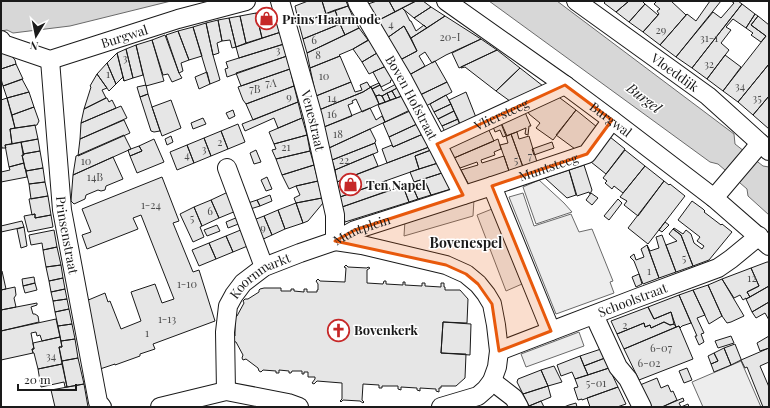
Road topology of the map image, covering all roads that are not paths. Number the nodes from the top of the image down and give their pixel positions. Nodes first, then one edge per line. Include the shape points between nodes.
1 (246, 1) edge
2 (280, 1) edge
3 (357, 1) edge
4 (446, 1) edge
5 (576, 1) edge
6 (2, 42) edge
7 (50, 60) junction
8 (565, 85) junction
9 (612, 120) junction
10 (437, 144) junction
11 (761, 148) edge
12 (228, 168) dead end
13 (492, 186) junction
14 (719, 191) junction
15 (463, 195) junction
16 (764, 241) edge
17 (335, 242) junction
18 (264, 267) junction
19 (594, 315) junction
20 (551, 331) junction
21 (498, 351) junction
22 (492, 381) junction
23 (226, 391) junction
24 (102, 407) edge
25 (160, 407) edge
26 (299, 407) edge
27 (441, 407) edge
28 (519, 407) edge
29 (642, 407) edge

1 - 7 street, Burgwal via 178,19
2 - 17 street, Venestraat via 313,117 335,215
3 - 10 street, Boven Hofstraat
4 - 8 street, Burgwal
5 - 11 street, Vloeddijk via 708,96
6 - 7 street
7 - 24 street, Prinsenstraat via 62,210 98,402
8 - 9 street, Burgwal
8 - 10 street, Vliersteeg
9 - 13 street, Muntsteeg via 587,154
9 - 14 street, Burgwal
10 - 15 street, Boven Hofstraat
11 - 14 street
12 - 18 street
13 - 15 street, Muntplein
13 - 20 street
14 - 16 street, Burgwal
15 - 17 street, Muntplein via 355,230
16 - 19 street, Schoolstraat via 718,268
17 - 18 street, Koornmarkt
17 - 21 street, Muntplein via 362,245 446,265 466,274 478,284 492,304
18 - 23 street, Koornmarkt via 243,283 228,306 225,332
19 - 20 street, Schoolstraat
19 - 29 street via 618,367 628,379
20 - 21 street, Schoolstraat
21 - 22 street, Muntplein via 497,367
22 - 27 street, Muntplein via 478,396
22 - 28 street via 514,398
23 - 25 street
23 - 26 street

